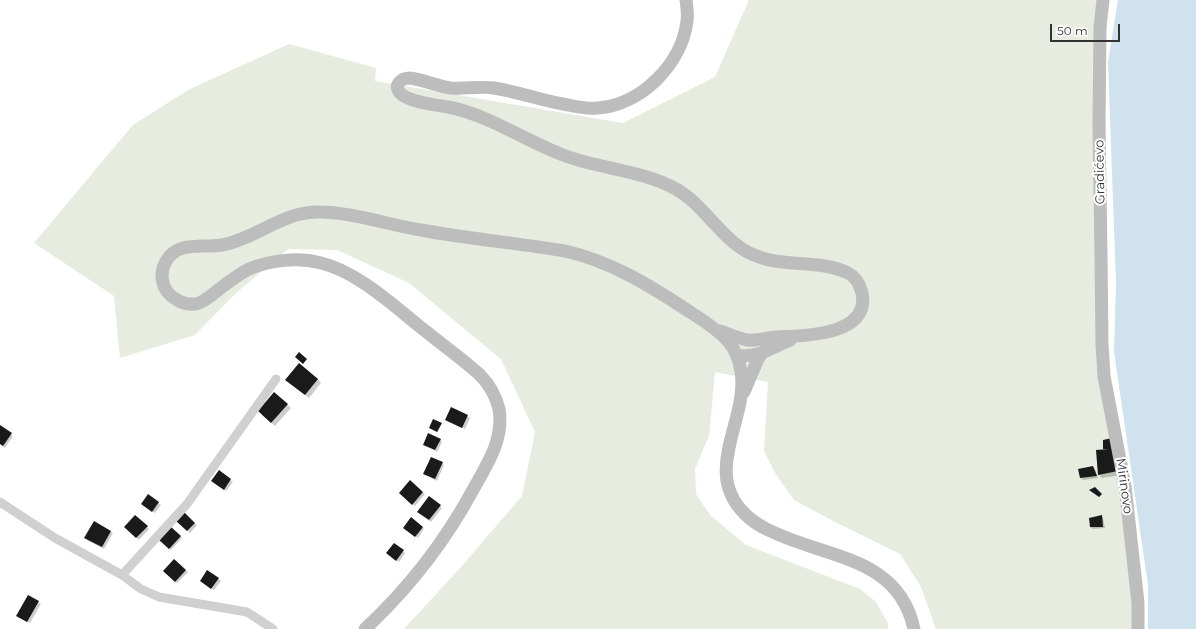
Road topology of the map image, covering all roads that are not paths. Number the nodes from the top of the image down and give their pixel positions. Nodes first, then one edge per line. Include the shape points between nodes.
1 (686, 0) edge
2 (1103, 0) edge
3 (714, 328) junction
4 (796, 337) junction
5 (764, 339) junction
6 (1102, 344) joint
7 (762, 353) junction
8 (737, 355) junction
9 (276, 379) dead end
10 (740, 401) junction
11 (0, 502) edge
12 (122, 575) junction
13 (273, 629) edge
14 (365, 629) edge
15 (914, 629) edge
16 (1138, 629) edge

1 - 4 main road via 688,21 682,43 672,62 654,83 617,104 598,108 578,107 492,88 451,88 410,78 400,80 398,92 411,99 460,109 487,119 545,147 584,162 652,178 674,188 696,204 734,244 755,255 774,261 830,266 851,275 857,281 863,297 857,317 850,324 829,332
2 - 6 main road, Gradićevo via 1098,124
3 - 5 main road via 740,338
3 - 8 main road via 728,341
3 - 14 main road via 643,282 600,261 581,255 422,231 345,214 316,212 288,217 244,239 222,245 184,248 174,252 166,260 162,270 162,281 166,291 173,298 187,304 206,300 249,270 268,263 297,260 320,262 340,270 353,276 391,304 468,365 492,391 499,409 500,428 491,458 438,548 411,582
4 - 5 main road
4 - 7 main road
5 - 8 main road
6 - 16 main road, Mirinovo via 1104,376 1125,486 1138,603
7 - 8 main road
7 - 10 main road
8 - 10 main road via 741,371
9 - 12 street via 187,504
10 - 15 main road via 726,461 727,483 738,507 760,526 776,534 863,566 882,576 903,599
11 - 12 street via 55,538
12 - 13 street via 141,589 159,597 247,612

